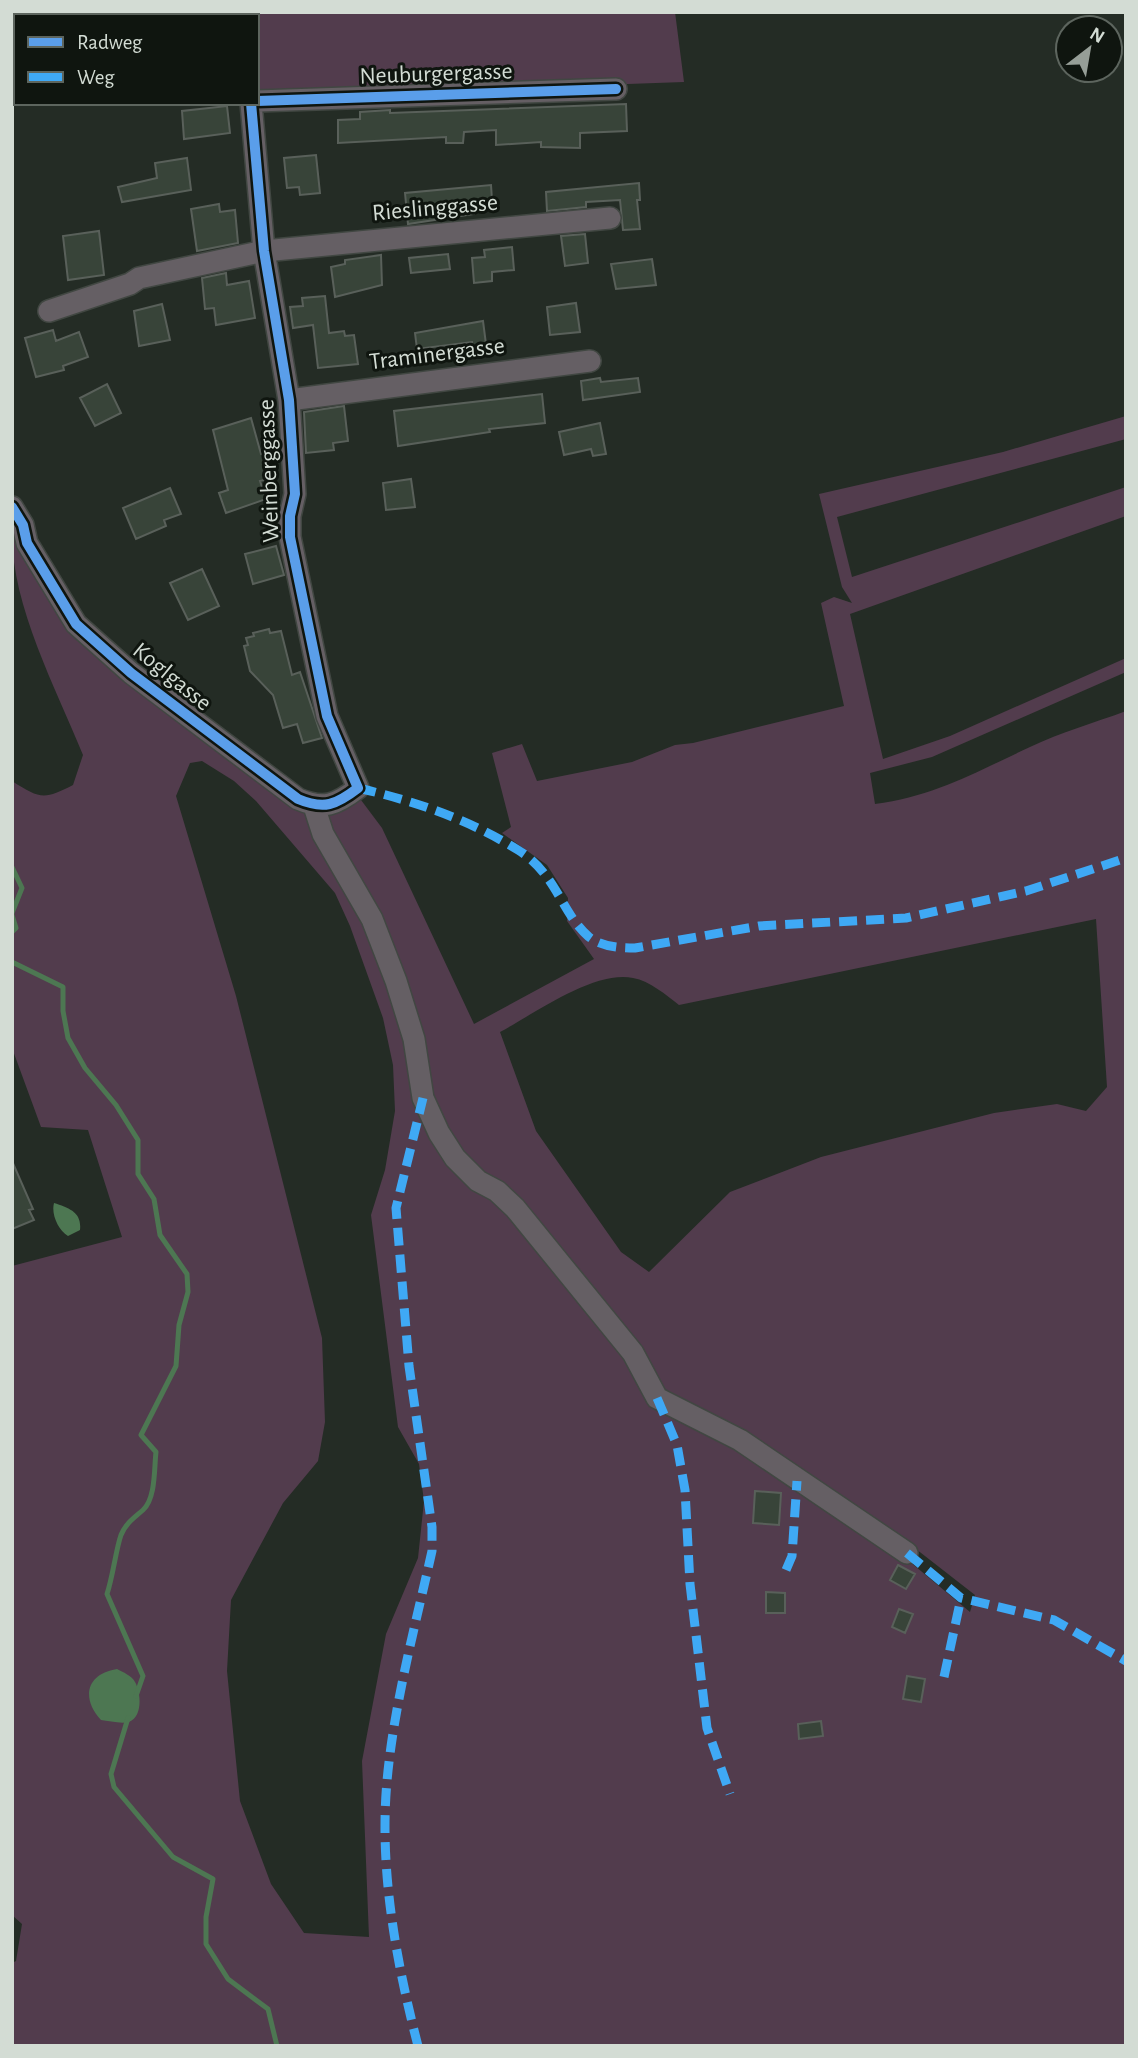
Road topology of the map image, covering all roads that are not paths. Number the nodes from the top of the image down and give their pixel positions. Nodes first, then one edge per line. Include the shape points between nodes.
1 (616, 89) dead end
2 (259, 101) edge
3 (251, 105) edge
4 (610, 218) dead end
5 (264, 251) junction
6 (49, 311) dead end
7 (590, 361) dead end
8 (289, 400) junction
9 (12, 508) edge
10 (314, 806) junction
11 (907, 1553) dead end

1 - 2 street, Neuburgergasse
3 - 5 street, Weinberggasse
4 - 5 street, Rieslinggasse
5 - 6 street, Rieslinggasse via 139,278
5 - 8 street, Weinberggasse
7 - 8 street, Traminergasse
8 - 10 street, Weinberggasse via 295,494 290,537 327,716 358,788 336,802
9 - 10 street, Koglgasse via 27,543 76,624 208,733 283,789
10 - 11 street via 323,834 360,898 386,957 414,1039 423,1098 455,1157 515,1208 633,1353 657,1398 740,1440

